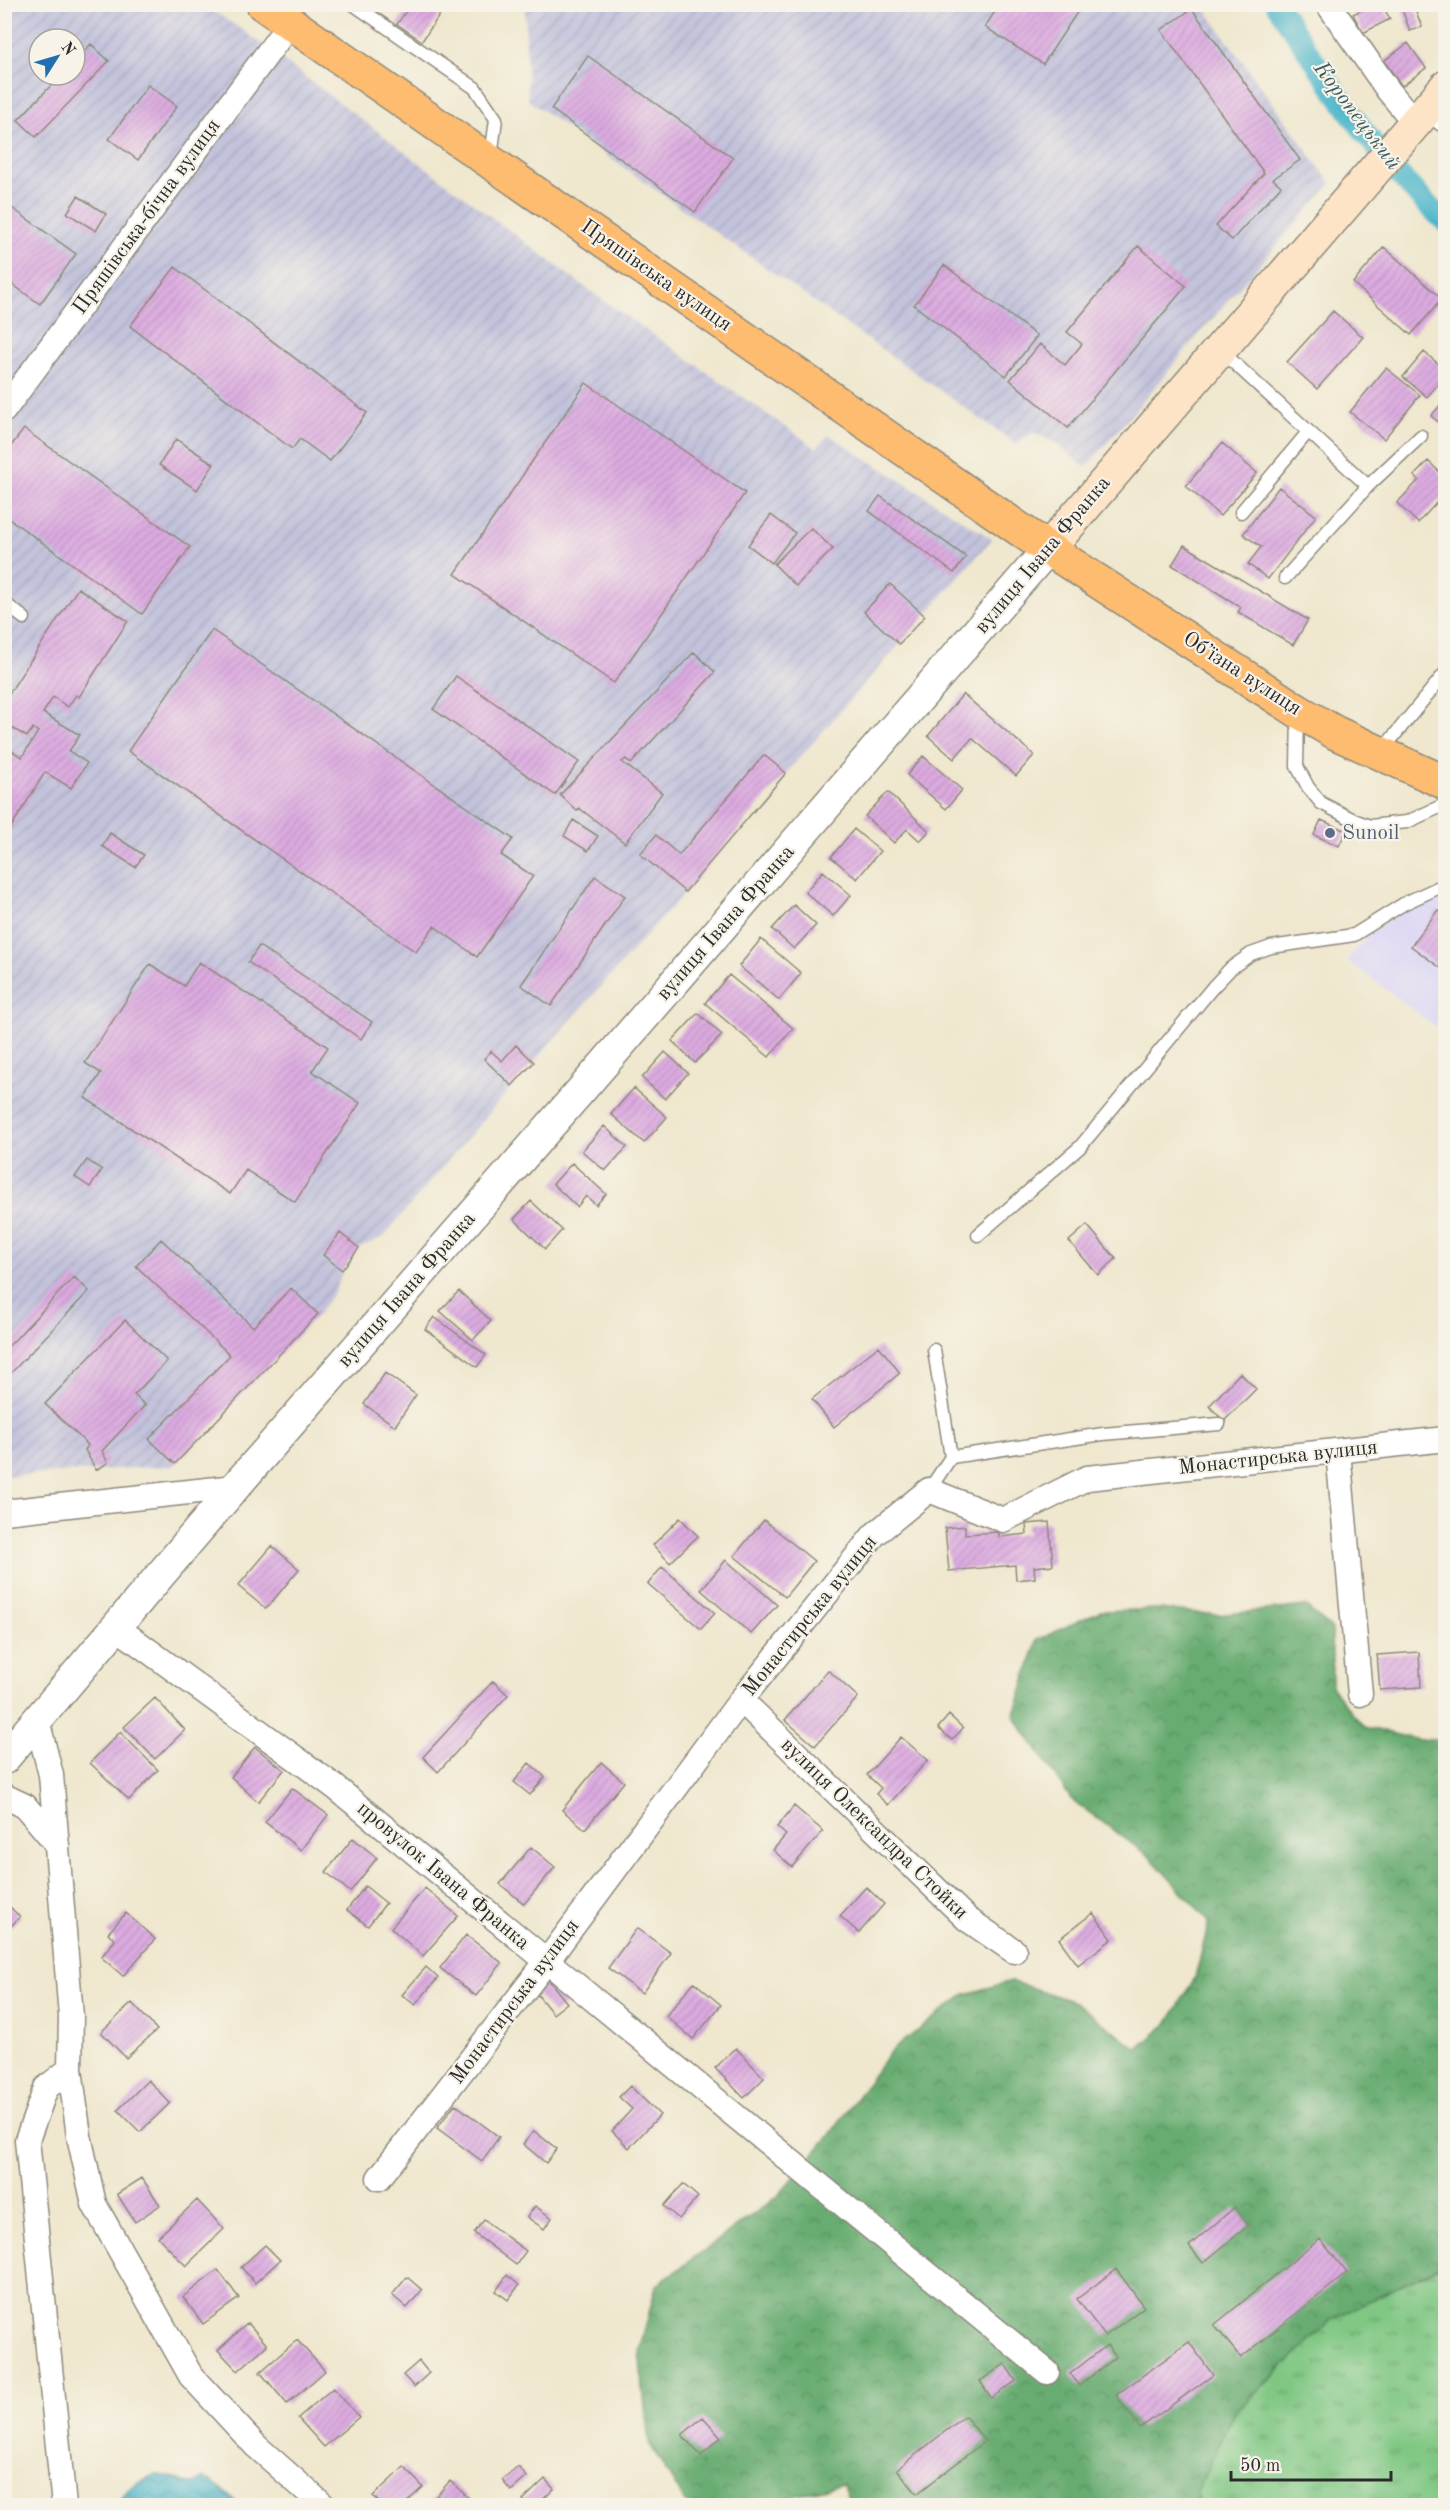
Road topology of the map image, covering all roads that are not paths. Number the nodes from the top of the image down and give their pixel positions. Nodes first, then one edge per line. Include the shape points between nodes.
1 (263, 4) edge
2 (353, 4) edge
3 (1328, 4) edge
4 (292, 19) junction
5 (1427, 115) edge
6 (490, 162) junction
7 (1219, 349) junction
8 (4, 410) edge
9 (1308, 432) junction
10 (1421, 436) dead end
11 (1368, 486) junction
12 (1241, 512) dead end
13 (1048, 549) junction
14 (1285, 578) dead end
15 (4, 603) edge
16 (24, 618) dead end
17 (1446, 672) edge
18 (1298, 711) junction
19 (1379, 753) junction
20 (1446, 783) edge
21 (1446, 804) edge
22 (1446, 884) edge
23 (978, 1235) dead end
24 (934, 1350) dead end
25 (1219, 1424) dead end
26 (1446, 1439) edge
27 (1338, 1451) junction
28 (951, 1457) junction
29 (235, 1487) junction
30 (929, 1490) junction
31 (4, 1512) edge
32 (116, 1627) junction
33 (1359, 1694) dead end
34 (741, 1700) junction
35 (37, 1720) junction
36 (4, 1758) edge
37 (4, 1796) edge
38 (57, 1844) junction
39 (1014, 1951) dead end
40 (547, 1961) junction
41 (70, 2069) junction
42 (379, 2178) dead end
43 (1047, 2372) dead end
44 (64, 2505) edge
45 (324, 2505) edge

1 - 4 main road, Пряшівська вулиця
2 - 6 lane via 475,88 496,120
3 - 5 street via 1388,90
4 - 6 main road, Пряшівська вулиця
4 - 8 street, Пряшівська-бічна вулиця
5 - 7 main road, вулиця Івана Франка
6 - 13 main road, Пряшівська вулиця
7 - 9 lane
7 - 13 main road, вулиця Івана Франка
9 - 11 lane
9 - 12 lane
10 - 11 lane
11 - 14 lane
13 - 18 main road, Обʼїзна вулиця
13 - 29 street, вулиця Івана Франка
15 - 16 lane
17 - 19 lane
18 - 19 main road, Обʼїзна вулиця
18 - 21 lane via 1297,766 1321,803 1370,826 1407,822
19 - 20 main road, Обʼїзна вулиця
22 - 23 lane via 1405,903 1354,935 1272,946 1251,954 1231,969 1080,1148
24 - 28 lane
25 - 28 lane via 1103,1434
26 - 27 street, Монастирська вулиця
27 - 30 street, Монастирська вулиця via 1088,1478 1003,1520
27 - 33 street
28 - 30 lane
29 - 31 street
29 - 32 street, вулиця Івана Франка
30 - 34 street, Монастирська вулиця via 874,1534
32 - 35 street, вулиця Івана Франка
32 - 40 street, провулок Івана Франка via 335,1787
34 - 39 street, вулиця Олександра Стойки via 967,1919
34 - 40 street, Монастирська вулиця
35 - 36 street, вулиця Івана Франка
35 - 38 street via 51,1775
37 - 38 street via 25,1806
38 - 41 street via 71,2016
40 - 42 street, Монастирська вулиця
40 - 43 street, провулок Івана Франка
41 - 44 street via 46,2088 27,2140
41 - 45 street via 78,2136 94,2204 191,2376 256,2446

